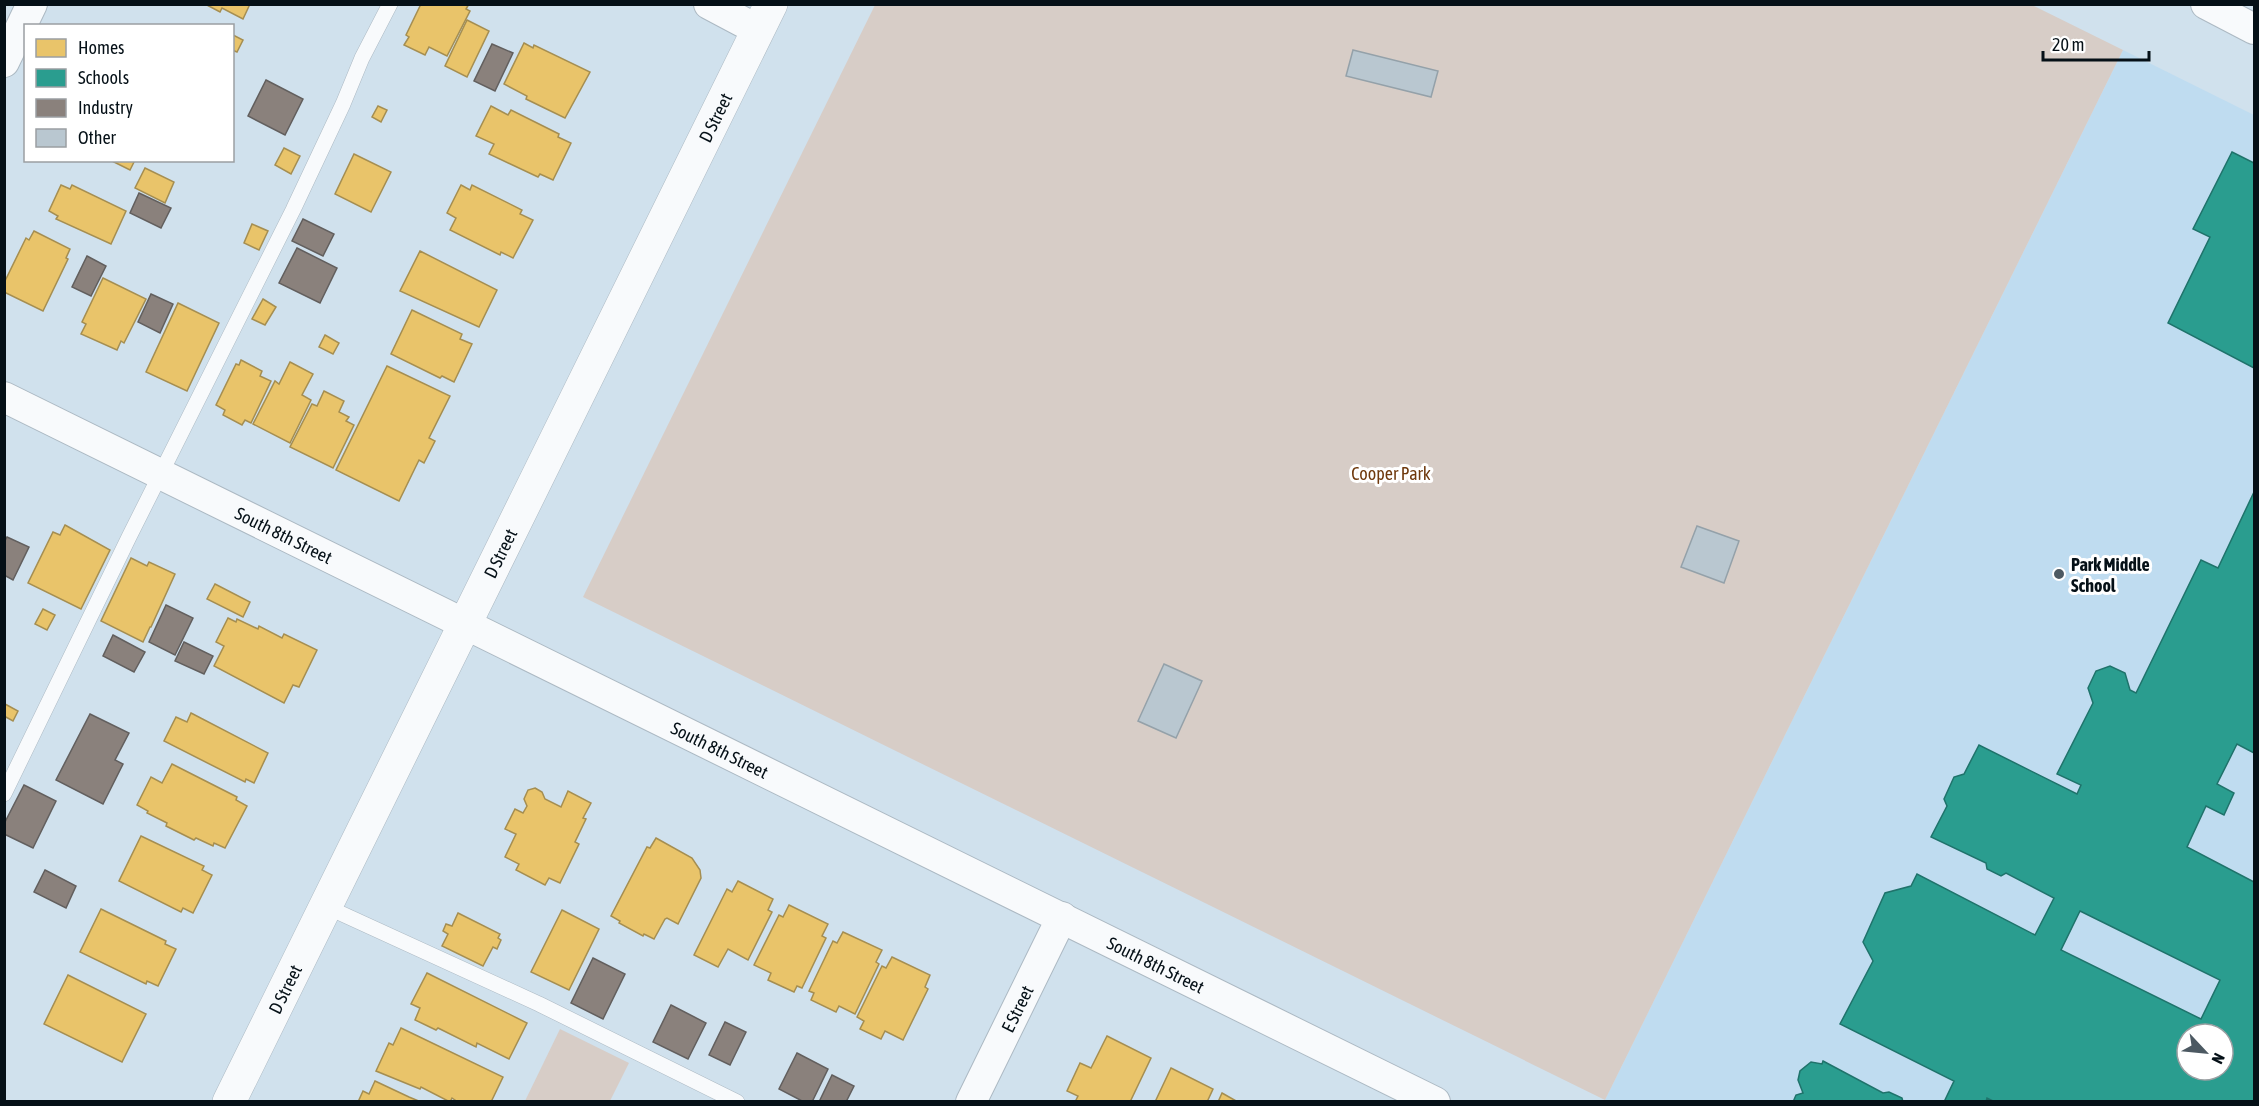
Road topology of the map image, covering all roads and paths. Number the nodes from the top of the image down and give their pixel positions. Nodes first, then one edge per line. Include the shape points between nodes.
1 (33, 4) edge
2 (390, 4) edge
3 (709, 4) edge
4 (2222, 8) edge
5 (765, 17) edge
6 (2254, 29) edge
7 (4, 62) edge
8 (4, 397) edge
9 (161, 474) junction
10 (466, 623) junction
11 (4, 794) edge
12 (327, 907) junction
13 (1062, 917) junction
14 (229, 1101) edge
15 (737, 1101) edge
16 (972, 1101) edge
17 (1435, 1101) edge

1 - 7 street
2 - 9 lane
3 - 5 street
4 - 6 street
5 - 10 street, D Street
8 - 9 street, South 8th Street
9 - 10 street, South 8th Street
9 - 11 lane
10 - 12 street, D Street
10 - 13 street, South 8th Street
12 - 14 street, D Street
12 - 15 lane
13 - 16 street, E Street
13 - 17 street, South 8th Street

